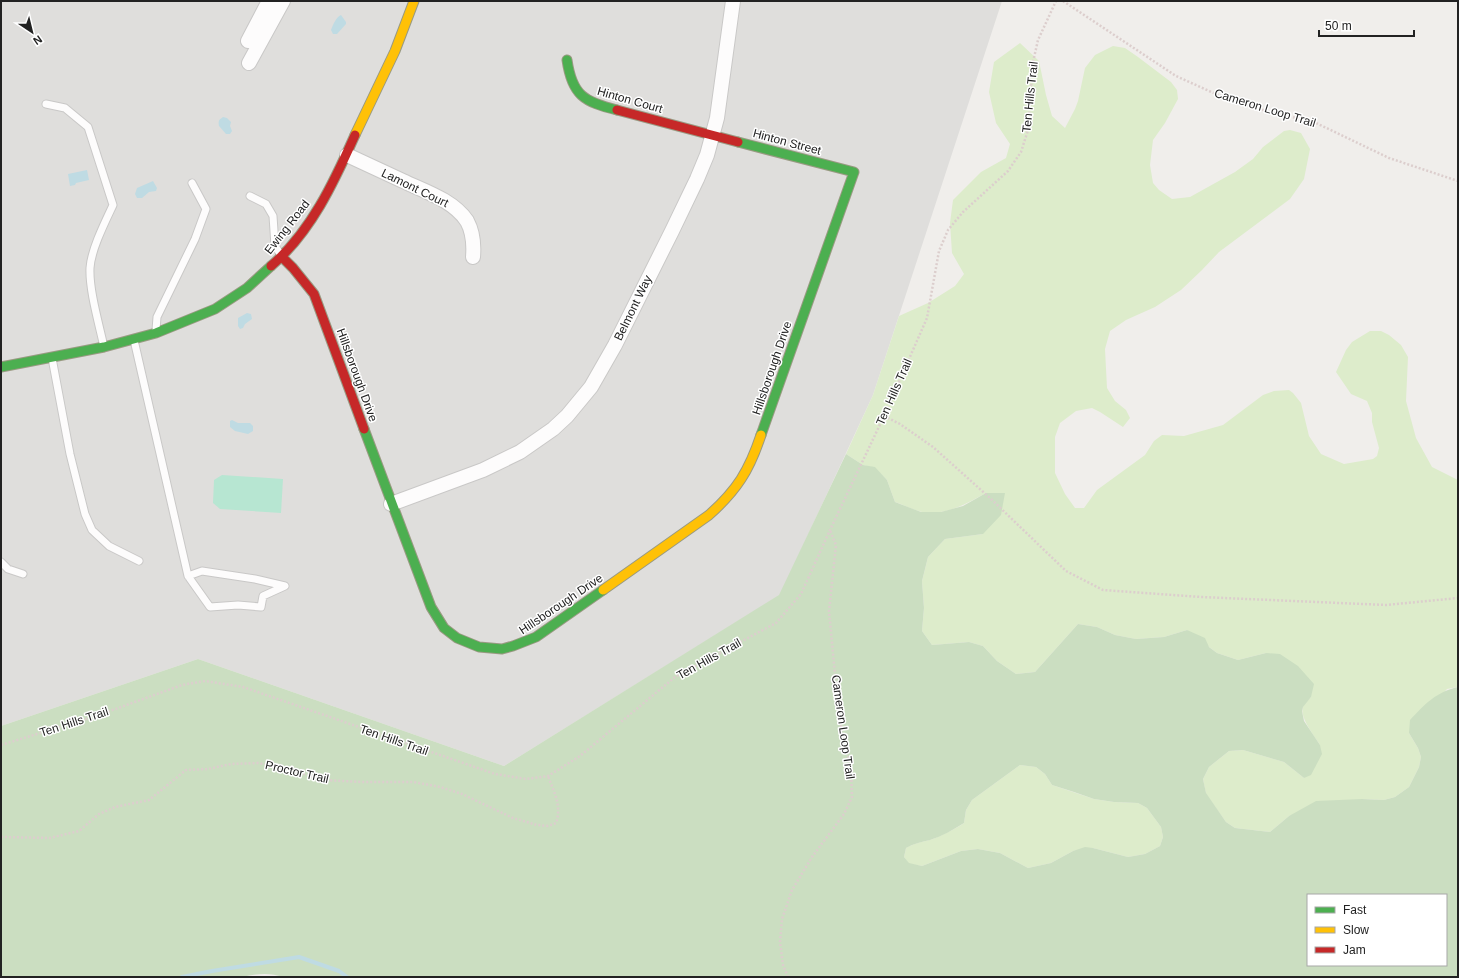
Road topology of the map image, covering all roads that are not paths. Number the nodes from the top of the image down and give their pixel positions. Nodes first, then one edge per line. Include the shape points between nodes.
1 (270, 1) edge
2 (283, 1) edge
3 (414, 1) edge
4 (733, 1) edge
5 (248, 41) dead end
6 (567, 60) dead end
7 (249, 63) dead end
8 (46, 104) dead end
9 (713, 135) junction
10 (347, 155) junction
11 (854, 172) joint
12 (192, 184) dead end
13 (250, 196) dead end
14 (282, 257) junction
15 (473, 257) dead end
16 (156, 333) junction
17 (134, 340) junction
18 (104, 347) junction
19 (52, 356) junction
20 (1, 367) edge
21 (392, 504) junction
22 (139, 561) dead end
23 (1, 562) edge
24 (23, 574) dead end
25 (188, 576) junction

1 - 5 street
2 - 7 street
3 - 10 street, Ewing Road via 395,51
4 - 9 street, Belmont Way
6 - 9 street, Hinton Court via 573,87 580,96 589,101
8 - 18 lane via 64,108 88,127 113,205 99,235 90,268 91,287
9 - 11 street, Hinton Street
9 - 21 street, Belmont Way via 697,179 672,231 601,372 579,402 553,429 520,452 483,470
10 - 14 street, Ewing Road via 312,218
10 - 15 street, Lamont Court via 440,199 460,212 472,233
11 - 21 street, Hillsborough Drive via 749,466 733,491 709,515 536,637 522,645 493,650 468,645 445,629 431,607
12 - 16 lane via 206,209 195,239 157,317
13 - 14 lane via 266,204 273,216 275,246
14 - 16 street, Ewing Road via 247,288 215,309
14 - 21 street, Hillsborough Drive via 314,294
16 - 17 street, Ewing Road
17 - 18 street, Ewing Road
17 - 25 lane
18 - 19 street, Ewing Road
19 - 20 street, Ewing Road
19 - 22 lane via 70,454 85,514 92,530 109,546
23 - 24 lane via 8,569
25 - 25 lane via 210,607 261,607 264,596 285,586 202,572

